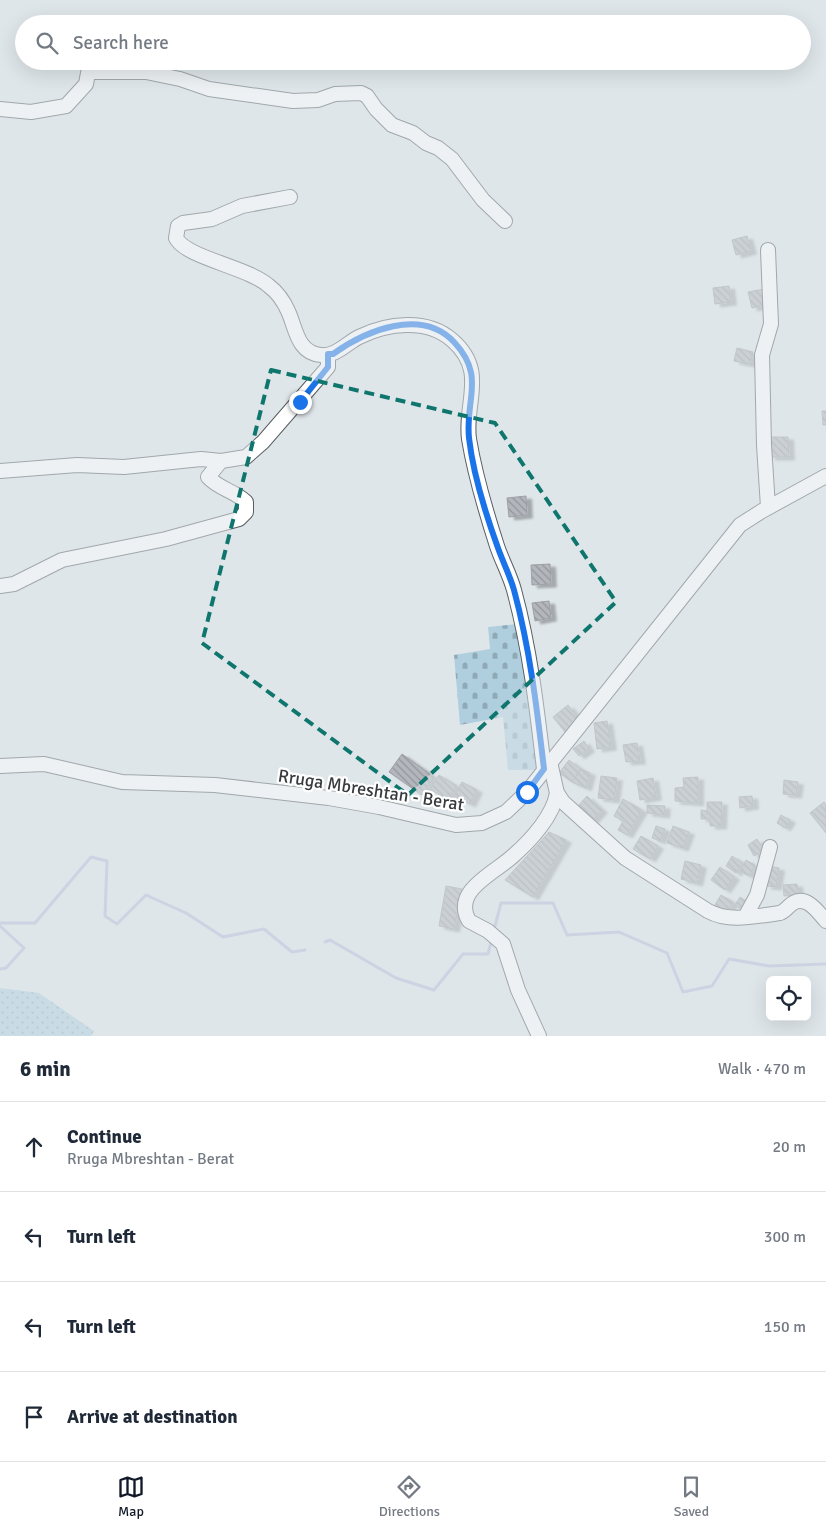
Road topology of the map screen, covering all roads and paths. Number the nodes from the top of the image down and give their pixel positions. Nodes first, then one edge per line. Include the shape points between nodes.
1 (0, 109) edge
2 (290, 197) dead end
3 (505, 221) dead end
4 (768, 250) dead end
5 (328, 354) junction
6 (221, 461) junction
7 (0, 471) edge
8 (826, 476) edge
9 (768, 507) junction
10 (0, 586) edge
11 (0, 766) edge
12 (547, 766) junction
13 (557, 793) junction
14 (770, 847) dead end
15 (745, 917) junction
16 (826, 921) edge
17 (539, 1036) edge

1 - 3 street via 31,112 66,106 82,88 88,73 92,72 146,72 209,89 293,101 361,93 392,124 413,133 452,159 483,200
2 - 5 street via 242,206 206,221 183,223 178,226 176,238 186,249 235,267 268,285 281,298 301,345 321,356
4 - 9 street via 771,324 762,355
5 - 6 street via 328,367 263,442 246,456
5 - 12 street via 375,331 422,324 436,328 462,351 474,386 469,438 492,529 514,588
6 - 7 street via 201,459 124,467 77,465
6 - 10 street via 208,477 214,484 239,495 246,502 246,512 239,518 166,539 62,560 14,584
8 - 9 street, Rruga Mbreshtan - Berat
9 - 12 street, Rruga Mbreshtan - Berat via 740,526 722,545
11 - 12 street, Rruga Mbreshtan - Berat via 44,764 122,782 215,785 330,798 456,825 482,823 506,812
12 - 13 street
13 - 15 street via 562,802 625,858 718,916
13 - 17 street via 555,803 542,824 514,856 474,886 465,907 469,921 503,944 520,997
14 - 15 street via 757,896
15 - 16 street via 780,913 799,901 812,906

